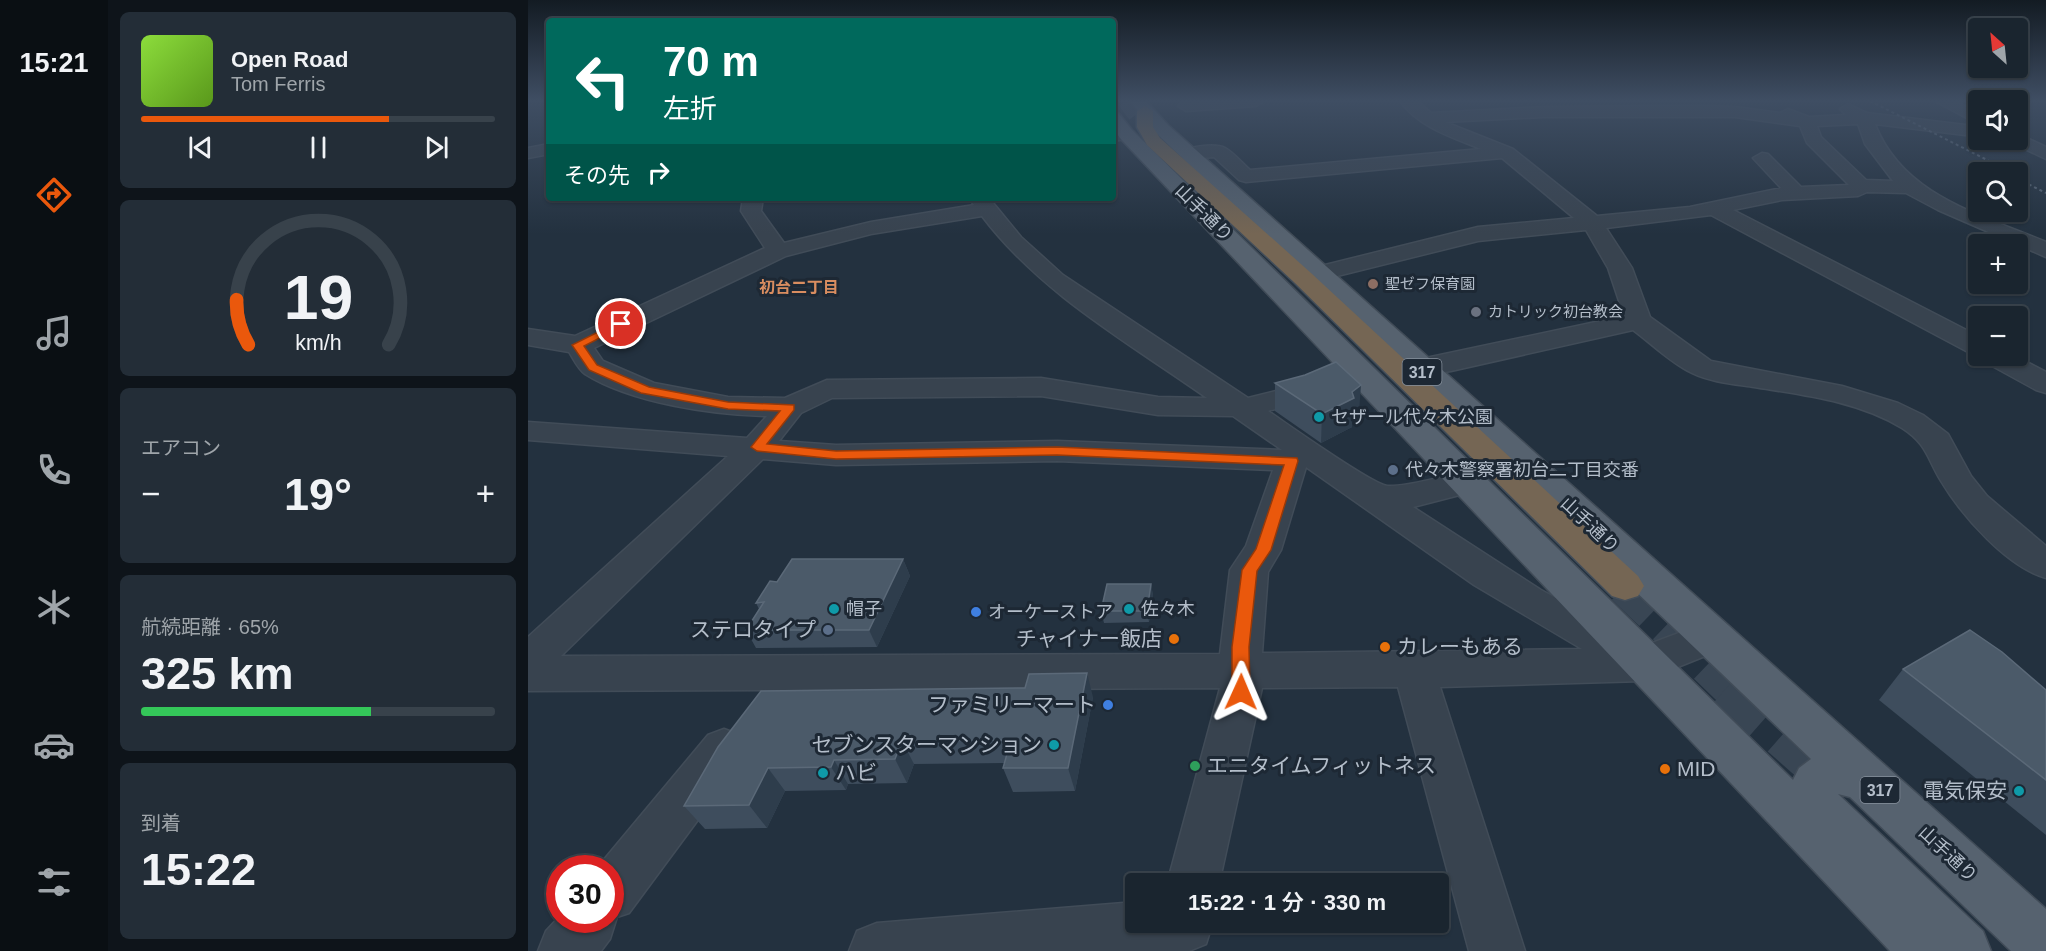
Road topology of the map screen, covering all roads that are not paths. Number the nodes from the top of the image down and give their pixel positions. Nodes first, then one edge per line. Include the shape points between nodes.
1 (1134, 145) edge
2 (1158, 145) tunnel mouth
3 (1180, 145) tunnel mouth
4 (1487, 145) edge
5 (1820, 145) edge
6 (1875, 145) edge
7 (2030, 145) edge
8 (546, 150) edge
9 (528, 153) edge
10 (1507, 153) junction
11 (1189, 154) junction
12 (2046, 154) edge
13 (1762, 158) dead end
14 (1861, 186) junction
15 (1910, 187) junction
16 (1796, 193) junction
17 (753, 201) edge
18 (983, 204) edge
19 (1715, 209) junction
20 (1593, 223) junction
21 (1230, 239) junction
22 (2046, 250) edge
23 (778, 251) junction
24 (1317, 274) junction
25 (1638, 321) junction
26 (528, 337) edge
27 (1968, 341) edge
28 (578, 345) junction
29 (2013, 366) edge
30 (1355, 368) junction
31 (1417, 368) junction
32 (2046, 384) edge
33 (790, 407) junction
34 (1246, 407) junction
35 (528, 431) edge
36 (757, 447) junction
37 (1301, 457) junction
38 (1467, 482) junction
39 (1375, 498) junction
40 (2046, 565) edge
41 (1711, 637) junction
42 (528, 662) edge
43 (1643, 664) junction
44 (1242, 670) junction
45 (1414, 670) junction
46 (782, 673) junction
47 (528, 674) edge
48 (1870, 781) junction
49 (1200, 873) edge
50 (624, 876) edge
51 (1125, 927) edge
52 (581, 933) edge
53 (2046, 946) edge
54 (566, 951) edge
55 (877, 951) edge
56 (1497, 951) edge
57 (1928, 951) edge
58 (1963, 951) edge

1 - 21 main road, 山手通り / 317
2 - 21 highway via 1303,278 1615,590 1327,318
3 - 11 main road, 山手通り / 317
4 - 10 street
5 - 14 street
6 - 15 street
7 - 12 street
8 - 9 street
10 - 11 street via 1246,176 1218,151
10 - 20 street
11 - 24 main road, 山手通り / 317
13 - 16 street
14 - 15 street
14 - 16 street via 1858,190
15 - 22 street
16 - 19 street
17 - 23 street via 751,211
18 - 23 street
18 - 34 street via 1013,242 1055,280
19 - 20 street
19 - 27 street
20 - 24 street via 1478,234
20 - 25 street via 1620,268
21 - 30 main road, 山手通り / 317
23 - 28 street
24 - 31 main road, 山手通り / 317
25 - 31 street
25 - 40 street via 1701,367 1845,395 1910,419 1935,438 1958,481 1983,512
26 - 28 street
28 - 33 street via 593,368 646,390 728,406
29 - 32 street
30 - 34 street via 1294,395
30 - 38 main road, 山手通り / 317
31 - 41 main road, 山手通り / 317
33 - 34 street via 827,389 1041,387 1158,406
33 - 36 street
34 - 37 street
35 - 36 street
36 - 37 street via 836,455 1057,451
36 - 42 street
37 - 39 street
37 - 44 street via 1263,550 1250,570
38 - 39 street via 1420,496
38 - 43 main road, 山手通り / 317
39 - 43 street via 1527,600
41 - 43 street
41 - 48 main road, 山手通り / 317
43 - 45 street
43 - 57 main road, 山手通り / 317
44 - 45 street
44 - 46 street
44 - 49 street via 1241,692
45 - 56 street
46 - 47 street
46 - 50 street
48 - 53 main road, 山手通り / 317
48 - 58 main road via 1841,773 1829,774 1818,778 1813,787 1814,800 1825,816
51 - 55 street
52 - 54 street

